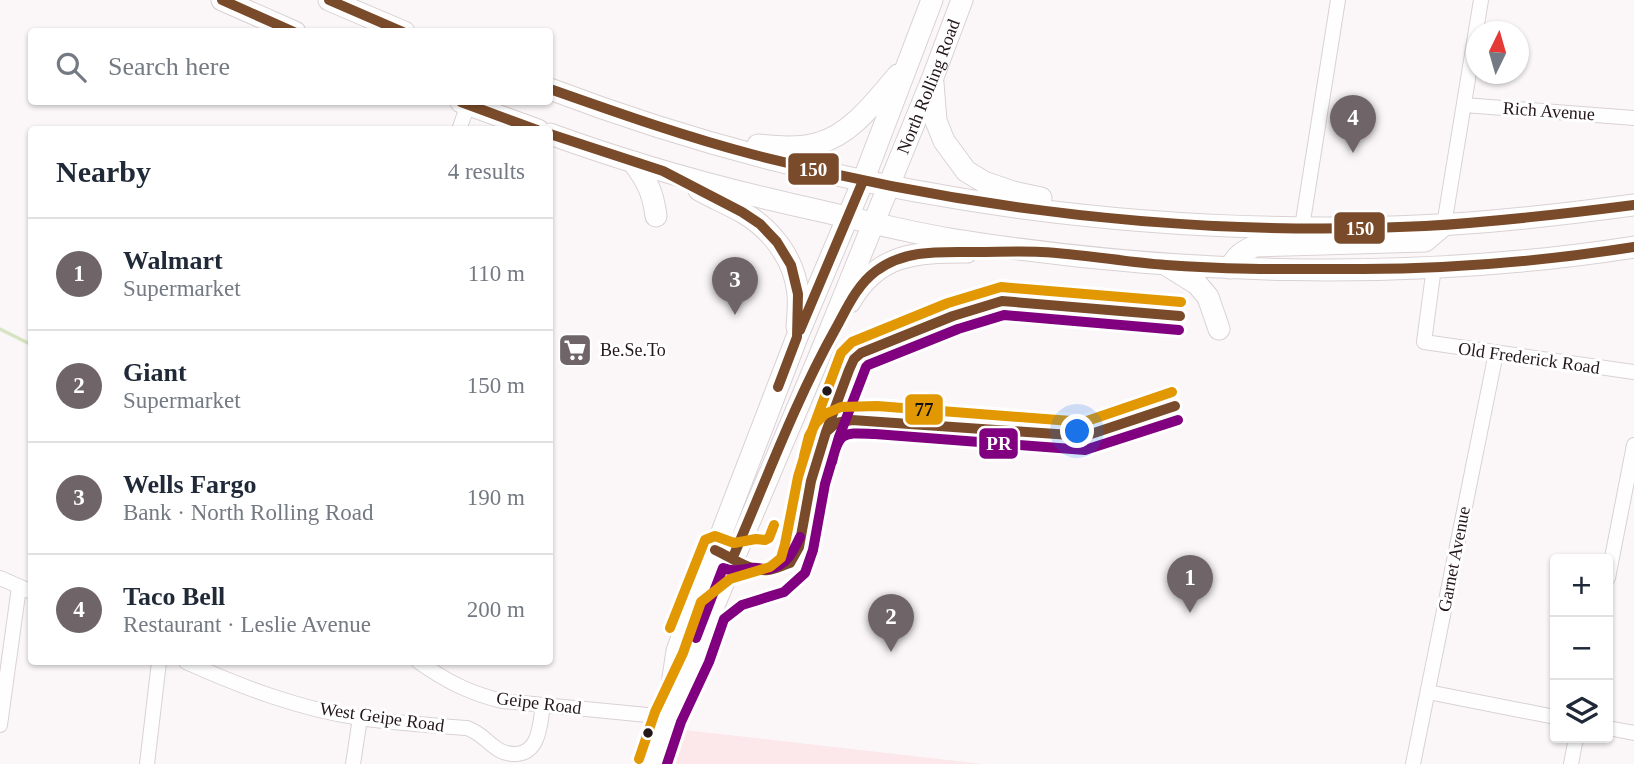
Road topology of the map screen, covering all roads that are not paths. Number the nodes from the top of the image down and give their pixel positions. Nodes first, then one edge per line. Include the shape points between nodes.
1 (222, 0) edge
2 (329, 0) edge
3 (932, 0) edge
4 (962, 0) edge
5 (1338, 0) edge
6 (1481, 0) edge
7 (286, 28) edge
8 (395, 28) edge
9 (909, 63) junction
10 (933, 77) junction
11 (553, 90) edge
12 (465, 105) edge
13 (470, 105) edge
14 (1464, 105) junction
15 (1634, 118) edge
16 (460, 126) edge
17 (527, 126) edge
18 (553, 135) edge
19 (704, 141) junction
20 (633, 162) junction
21 (663, 171) junction
22 (863, 181) junction
23 (889, 186) junction
24 (1634, 205) edge
25 (656, 216) dead end
26 (848, 218) junction
27 (873, 223) junction
28 (1171, 223) junction
29 (1444, 225) junction
30 (1302, 227) junction
31 (1634, 247) edge
32 (1041, 252) junction
33 (1166, 265) junction
34 (1434, 267) junction
35 (1230, 268) junction
36 (1219, 329) dead end
37 (797, 337) junction
38 (1496, 353) junction
39 (817, 362) junction
40 (1634, 372) edge
41 (1634, 446) edge
42 (1613, 554) edge
43 (0, 578) edge
44 (25, 590) edge
45 (159, 665) edge
46 (193, 665) edge
47 (424, 665) edge
48 (1428, 692) junction
49 (543, 705) junction
50 (1550, 716) edge
51 (668, 717) junction
52 (360, 718) junction
53 (0, 725) edge
54 (1613, 729) edge
55 (1634, 733) edge
56 (1575, 743) edge
57 (147, 764) edge
58 (353, 764) edge
59 (652, 764) edge
60 (1413, 764) edge
61 (1571, 764) edge

1 - 7 main road
2 - 8 main road
3 - 9 main road, North Rolling Road
4 - 10 main road, North Rolling Road
5 - 30 street
6 - 14 street
9 - 19 main road via 856,120 820,143 794,147
9 - 22 main road, North Rolling Road
10 - 23 main road, North Rolling Road
10 - 28 main road via 936,121 966,171 1013,192
11 - 19 main road
12 - 16 street
13 - 17 main road
14 - 15 street, Rich Avenue
14 - 29 street
18 - 20 main road
19 - 22 main road
20 - 21 main road
20 - 25 main road via 648,183
21 - 26 main road
21 - 37 main road via 742,212 777,242 791,265 798,294
22 - 23 main road
22 - 26 main road, North Rolling Road
23 - 27 main road, North Rolling Road
23 - 28 main road via 1045,212
24 - 29 main road
26 - 27 main road
26 - 37 main road, North Rolling Road
27 - 32 main road
27 - 39 main road, North Rolling Road
28 - 30 main road
29 - 30 main road
29 - 35 main road via 1425,241 1255,246 1234,259
31 - 34 main road
32 - 33 main road
32 - 39 main road via 931,252 895,260 863,282
33 - 35 main road
33 - 36 main road via 1197,284 1208,297
34 - 35 main road
34 - 38 street, Old Frederick Road via 1424,342
37 - 51 main road, North Rolling Road via 677,651
38 - 40 street, Old Frederick Road
38 - 48 street, Garnet Avenue
39 - 51 main road, North Rolling Road
41 - 42 street
43 - 44 street
44 - 53 street
45 - 57 street
46 - 52 street, West Geipe Road via 240,686
47 - 49 street, Geipe Road via 479,695
48 - 50 street
48 - 60 street, Garnet Avenue
49 - 51 street, Geipe Road
49 - 52 street, West Geipe Road via 533,745 518,754 500,750 467,728
51 - 59 main road, North Rolling Road
52 - 58 street
54 - 55 street
56 - 61 street

